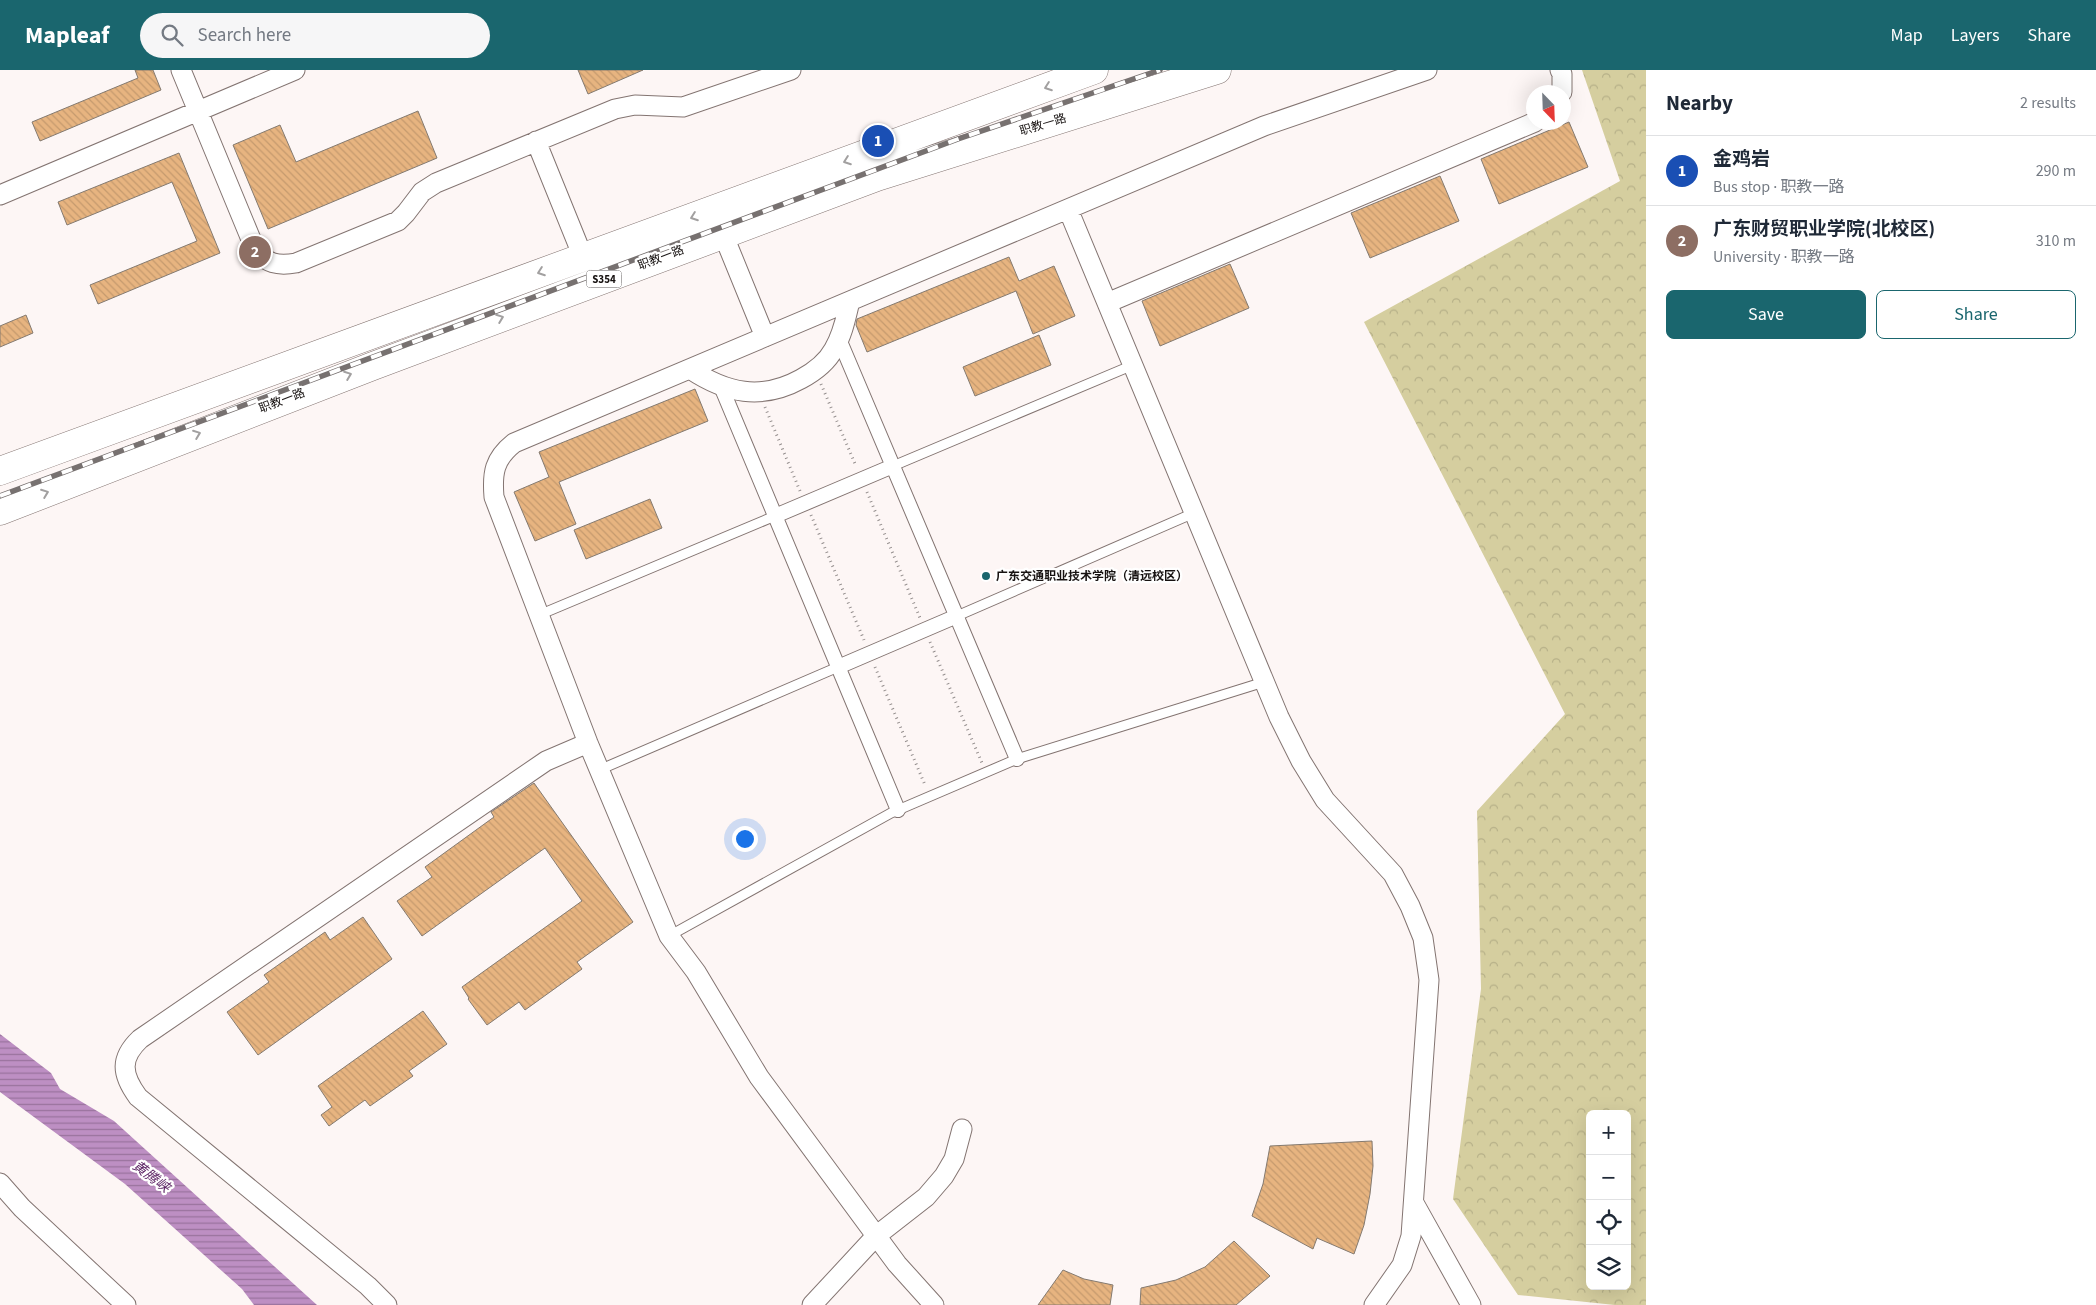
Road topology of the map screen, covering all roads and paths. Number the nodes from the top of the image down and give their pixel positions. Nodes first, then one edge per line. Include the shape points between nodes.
1 (181, 70) edge
2 (295, 70) edge
3 (791, 70) edge
4 (1094, 70) edge
5 (1217, 70) edge
6 (1427, 70) edge
7 (1560, 70) edge
8 (1562, 85) edge
9 (198, 111) junction
10 (1526, 126) edge
11 (536, 142) junction
12 (0, 195) edge
13 (1068, 209) junction
14 (722, 234) junction
15 (583, 257) junction
16 (850, 301) junction
17 (1107, 303) junction
18 (765, 337) junction
19 (839, 339) junction
20 (1133, 365) junction
21 (690, 369) junction
22 (815, 370) junction
23 (720, 384) junction
24 (759, 392) junction
25 (893, 466) junction
26 (0, 471) edge
27 (861, 479) junction
28 (806, 503) junction
29 (0, 511) edge
30 (1194, 513) junction
31 (775, 516) junction
32 (539, 615) junction
33 (957, 616) junction
34 (925, 629) junction
35 (869, 653) junction
36 (838, 667) junction
37 (1264, 682) junction
38 (588, 744) junction
39 (1017, 759) junction
40 (599, 770) junction
41 (986, 773) junction
42 (930, 796) junction
43 (898, 810) junction
44 (669, 936) junction
45 (962, 1129) dead end
46 (0, 1183) edge
47 (1414, 1203) junction
48 (876, 1236) junction
49 (126, 1305) edge
50 (387, 1305) edge
51 (812, 1305) edge
52 (934, 1305) edge
53 (1374, 1305) edge
54 (1471, 1305) edge

1 - 9 street
2 - 9 street
3 - 11 street via 683,107 634,105 615,109
4 -> 15 main road, S354
5 - 14 main road, 职教一路 / S354 via 877,177
6 - 13 street via 1264,126
7 - 8 street
9 - 11 street via 255,249 261,257 282,266 398,221 422,192 436,183
9 - 12 street
10 - 17 street
11 - 15 street
13 - 16 street
13 - 17 street
14 - 18 street
29 -> 14 main road, 职教一路 / S354
15 -> 26 main road, S354
16 - 18 street
16 - 19 street
17 - 20 street
18 - 21 street
19 - 22 street via 834,350
19 - 25 street
20 - 25 lane
20 - 30 street
21 - 23 street
21 - 32 street via 514,444 502,453 492,481 494,497
22 - 24 street via 773,392
22 - 27 path
23 - 24 street
23 - 31 street
24 - 28 path
25 - 27 street
25 - 33 street
27 - 28 street
27 - 34 path
28 - 31 street
28 - 35 path
30 - 33 lane
30 - 37 street
31 - 32 lane
31 - 36 street
32 - 38 street
33 - 34 street
33 - 39 street
34 - 35 street
34 - 41 path
35 - 36 street
35 - 42 path
36 - 40 lane
36 - 43 street
37 - 39 lane
37 - 47 street via 1288,735 1325,800 1393,874 1423,938 1428,980
38 - 40 street
38 - 50 street via 546,762 129,1049 125,1061 127,1079 138,1096
39 - 41 lane
40 - 44 street
41 - 42 lane
42 - 43 lane
43 - 44 lane
44 - 48 street via 696,972 759,1077
45 - 48 street via 954,1159 944,1176 926,1197
46 - 49 street via 22,1208
47 - 53 street via 1411,1236 1402,1265
47 - 54 street
48 - 51 street
48 - 52 street

